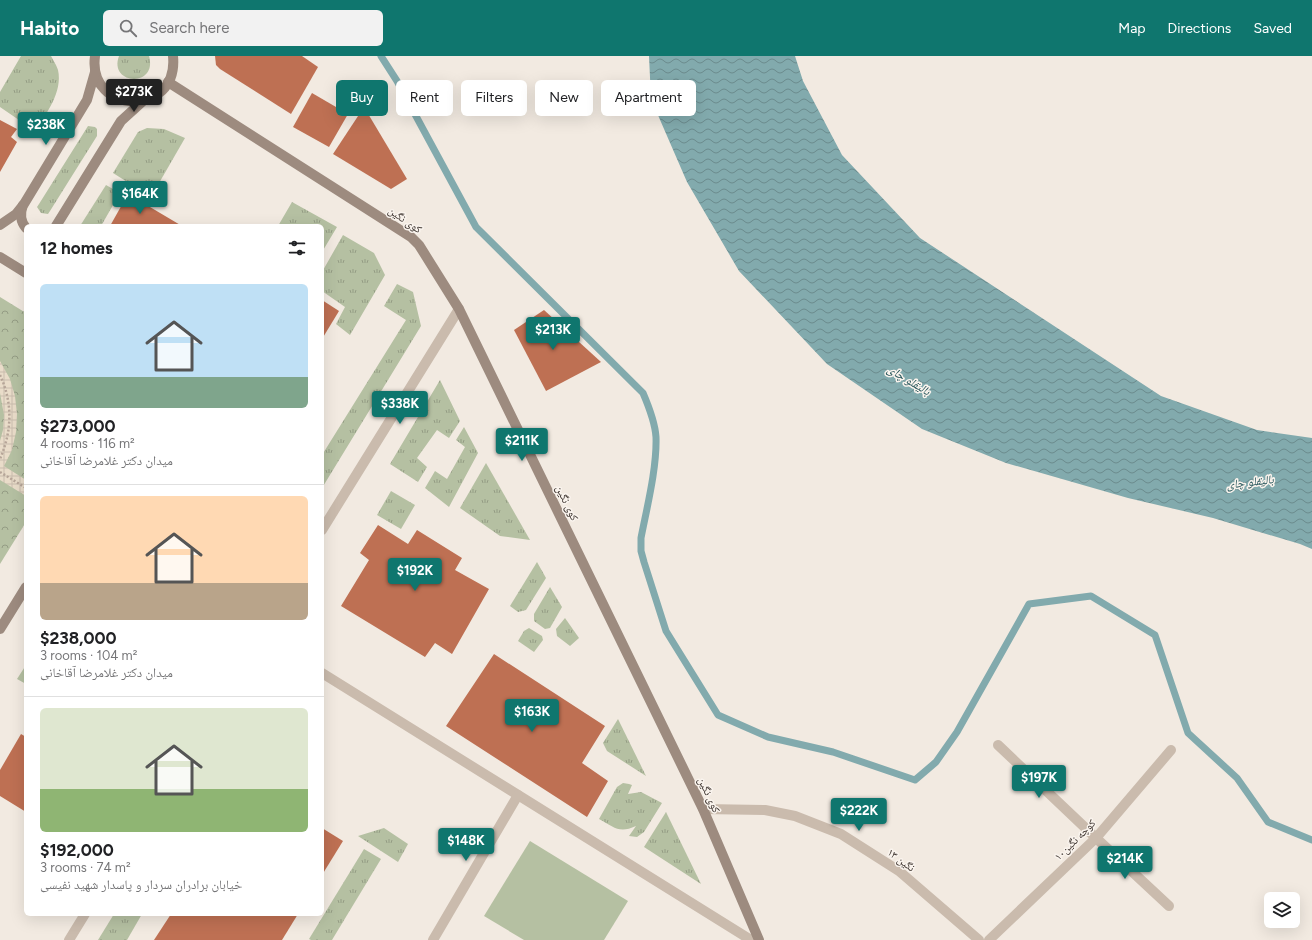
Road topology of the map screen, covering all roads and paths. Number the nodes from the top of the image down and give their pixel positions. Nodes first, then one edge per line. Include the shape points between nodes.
1 (95, 56) edge
2 (173, 56) edge
3 (96, 72) junction
4 (168, 82) junction
5 (143, 101) junction
6 (24, 204) junction
7 (24, 224) edge
8 (57, 224) edge
9 (0, 225) edge
10 (0, 257) edge
11 (24, 272) edge
12 (459, 309) junction
13 (0, 374) edge
14 (0, 459) edge
15 (0, 472) edge
16 (24, 487) edge
17 (324, 527) edge
18 (24, 590) edge
19 (0, 629) edge
20 (324, 674) edge
21 (998, 745) dead end
22 (1171, 750) dead end
23 (518, 795) junction
24 (704, 809) junction
25 (1096, 838) junction
26 (1169, 906) dead end
27 (84, 916) edge
28 (69, 940) edge
29 (432, 940) edge
30 (750, 940) edge
31 (759, 940) edge
32 (979, 940) edge
33 (989, 940) edge

1 - 3 street
2 - 4 street via 172,73
3 - 5 street via 104,88 117,98 124,101
3 - 6 street via 88,100
4 - 5 street via 158,94
4 - 12 street, کوی نگین via 411,237 419,245
5 - 8 street via 121,121
6 - 7 street via 21,211
6 - 9 street via 16,214
10 - 11 street
12 - 17 street
12 - 24 street, کوی نگین
13 - 14 path via 7,393 10,428
15 - 16 path
18 - 19 street
20 - 23 street
21 - 25 street
22 - 25 street, کوچه نگین۱۰
23 - 29 street
23 - 30 street
24 - 31 street, کوی نگین
24 - 32 street, نگین ۱۳ via 765,810 795,816 841,834 899,871
25 - 26 street
25 - 33 street, کوچه نگین۱۰
27 - 28 street

